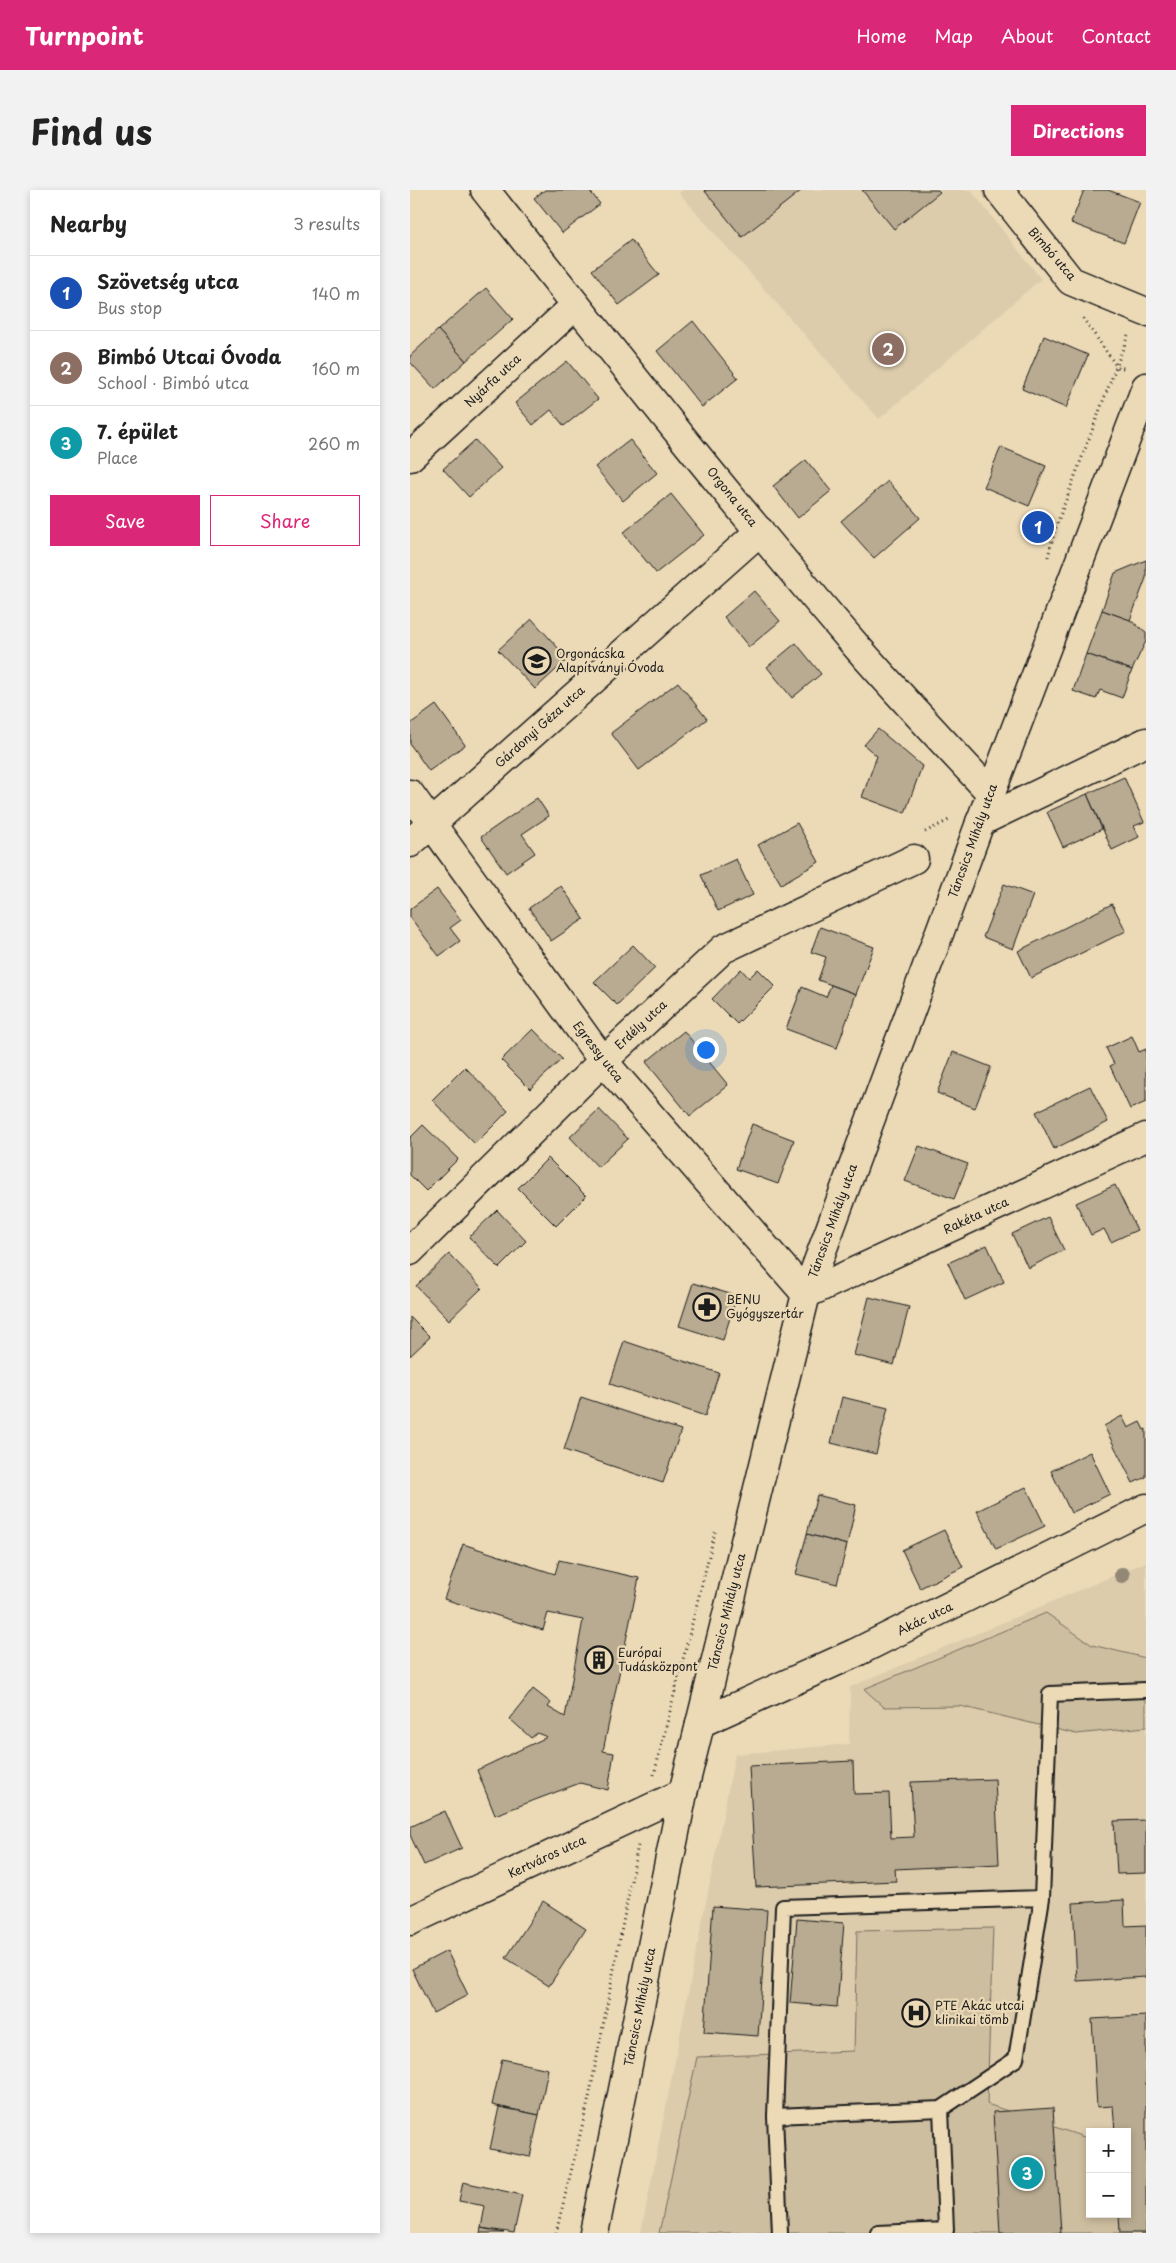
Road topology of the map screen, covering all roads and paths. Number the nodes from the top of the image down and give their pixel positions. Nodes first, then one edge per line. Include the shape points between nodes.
1 (486, 190) edge
2 (999, 190) edge
3 (576, 305) junction
4 (1146, 312) edge
5 (1146, 387) edge
6 (410, 457) edge
7 (760, 531) junction
8 (1146, 742) edge
9 (991, 793) junction
10 (410, 794) edge
11 (980, 822) junction
12 (432, 823) junction
13 (410, 843) edge
14 (914, 859) dead end
15 (603, 1061) junction
16 (1146, 1138) edge
17 (410, 1251) edge
18 (806, 1294) junction
19 (1146, 1508) edge
20 (1146, 1690) edge
21 (700, 1723) junction
22 (683, 1793) junction
23 (1042, 1898) junction
24 (410, 1921) edge
25 (942, 2109) junction
26 (776, 2116) junction
27 (594, 2233) edge
28 (780, 2233) edge
29 (878, 2233) edge

1 - 3 street, Orgona utca
2 - 4 street, Bimbó utca via 1071,281
3 - 6 street, Nyárfa utca
3 - 7 street, Orgona utca
5 - 9 street, Táncsics Mihály utca
7 - 9 street, Orgona utca via 858,648
7 - 12 street, Gárdonyi Géza utca
8 - 11 street
9 - 11 street, Táncsics Mihály utca
10 - 12 street, Egressy utca
11 - 18 street, Táncsics Mihály utca
12 - 13 street, Gárdonyi Géza utca
12 - 15 street, Egressy utca
14 - 15 street, Erdély utca via 723,949
15 - 17 street, Erdély utca
15 - 18 street, Egressy utca
16 - 18 street, Rakéta utca
18 - 21 street, Táncsics Mihály utca
19 - 21 street, Akác utca via 855,1653
20 - 23 lane via 1050,1694
21 - 22 street, Táncsics Mihály utca
22 - 24 street, Kertváros utca
22 - 27 street, Táncsics Mihály utca
23 - 25 lane via 1016,2059
23 - 26 lane via 783,1907
25 - 26 lane
25 - 29 lane via 946,2230
26 - 28 lane

